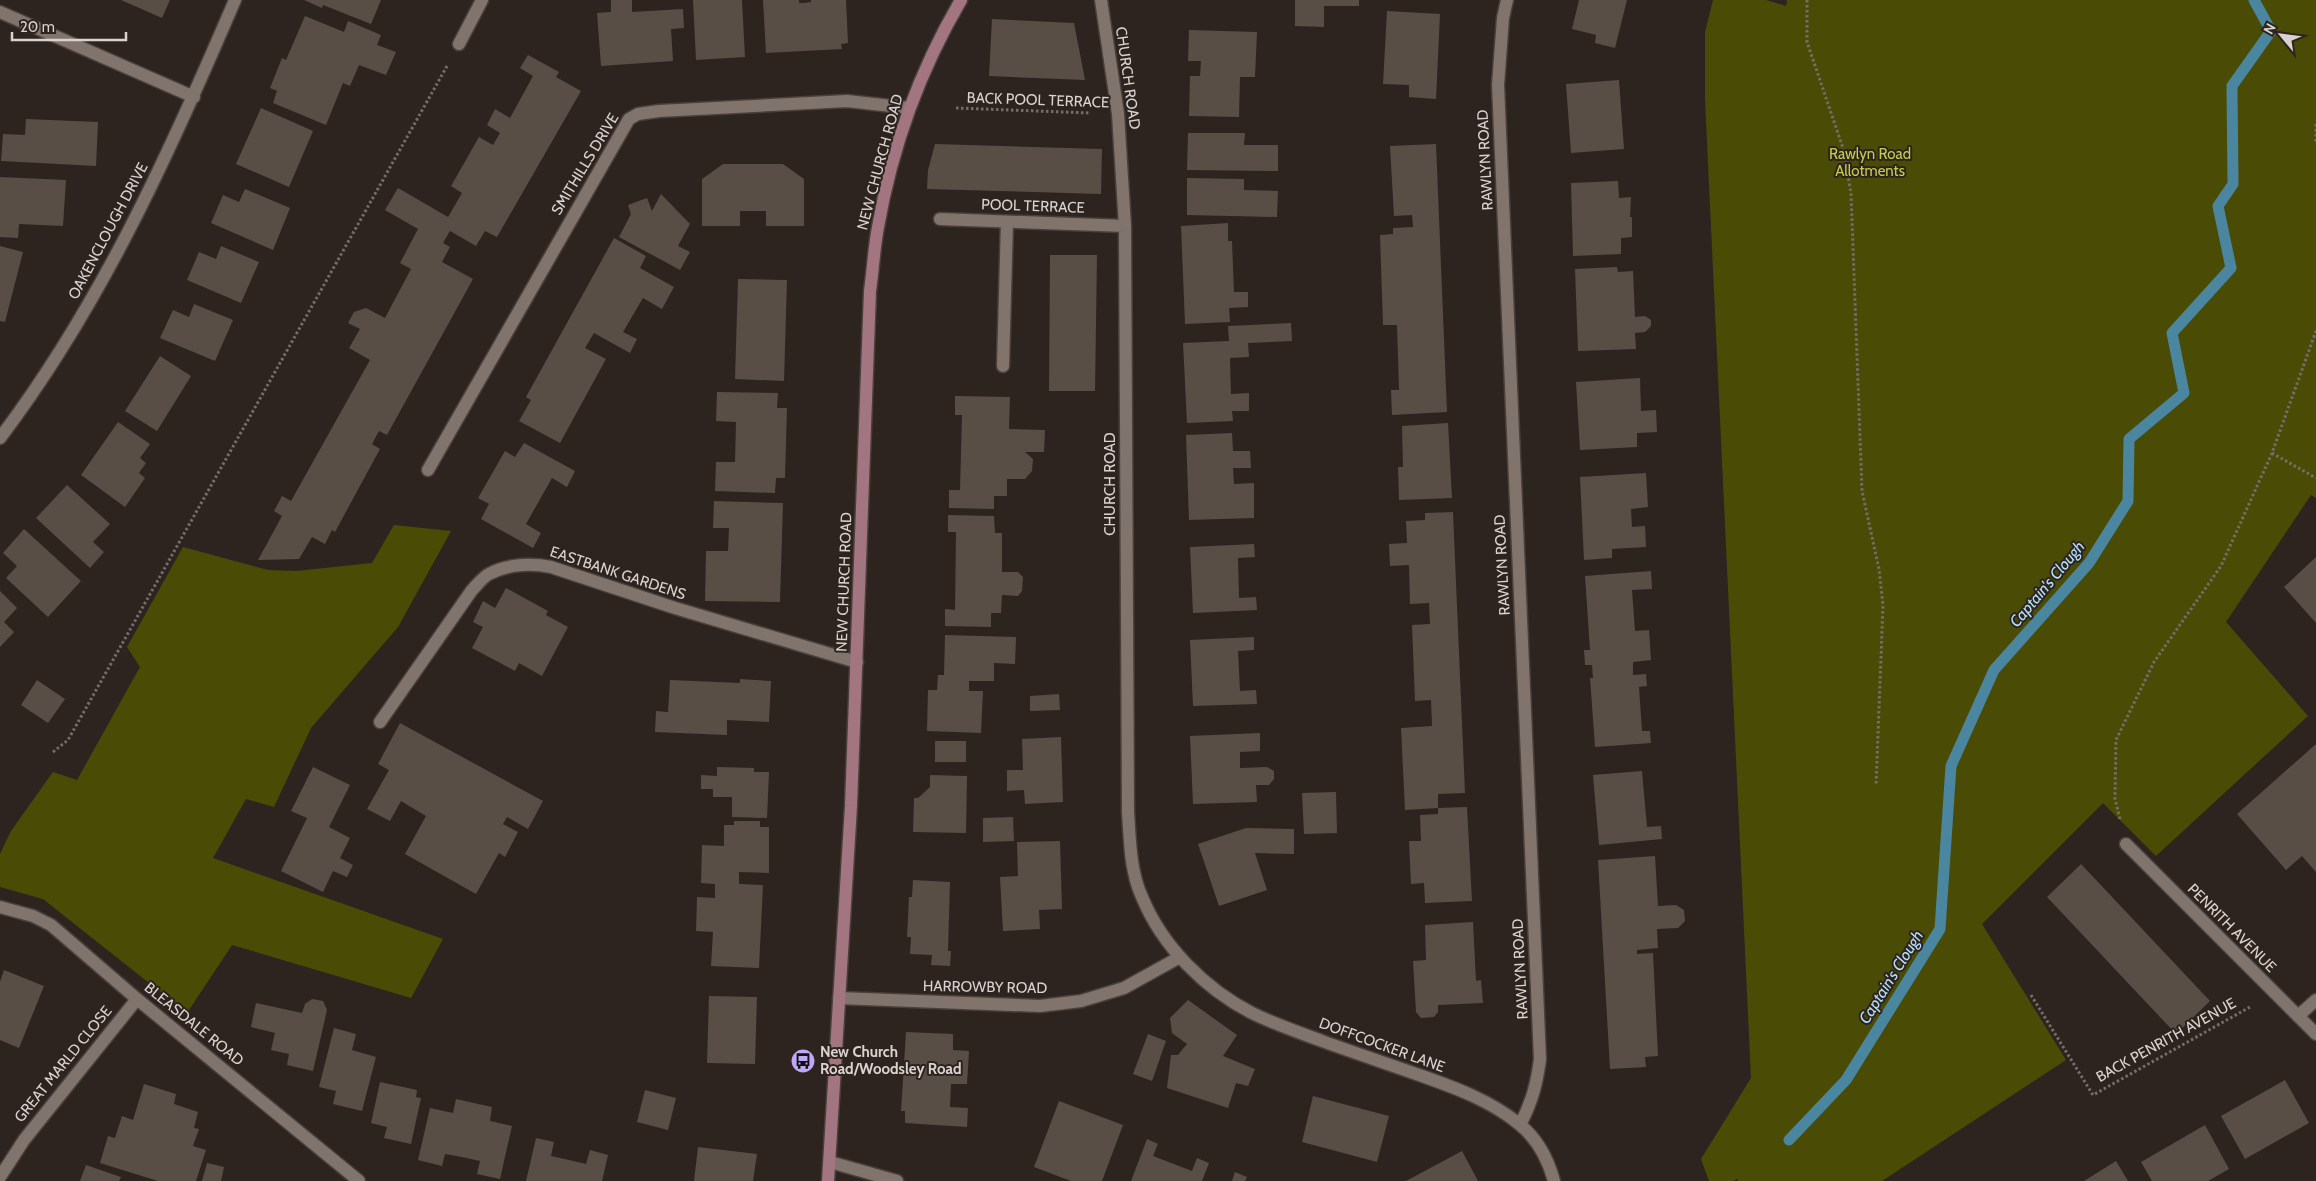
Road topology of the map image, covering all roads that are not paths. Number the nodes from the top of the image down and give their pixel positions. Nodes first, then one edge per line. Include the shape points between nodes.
1 (235, 0) edge
2 (482, 0) edge
3 (961, 0) edge
4 (1101, 0) edge
5 (1507, 0) edge
6 (0, 12) edge
7 (459, 44) road end
8 (194, 97) junction
9 (909, 108) junction
10 (940, 219) dead end
11 (1007, 222) junction
12 (1125, 226) junction
13 (1003, 366) dead end
14 (0, 438) edge
15 (428, 470) dead end
16 (857, 662) junction
17 (380, 722) dead end
18 (2126, 844) road end
19 (0, 907) edge
20 (1180, 957) junction
21 (839, 998) junction
22 (137, 999) junction
23 (2316, 1000) edge
24 (2298, 1016) junction
25 (2316, 1034) edge
26 (1520, 1125) junction
27 (830, 1162) junction
28 (0, 1176) edge
29 (359, 1181) edge
30 (828, 1181) edge
31 (897, 1181) edge
32 (1554, 1181) edge

1 - 8 street, OAKENCLOUGH DRIVE
2 - 7 street
3 - 9 street, NEW CHURCH ROAD via 934,50
4 - 12 street, CHURCH ROAD via 1118,114
5 - 26 street, RAWLYN ROAD via 1498,85 1540,1058 1532,1103
6 - 8 street
8 - 14 street, OAKENCLOUGH DRIVE via 136,220 35,392
9 - 15 street, SMITHILLS DRIVE via 847,101 659,111 638,114 629,119
9 - 16 street, NEW CHURCH ROAD via 878,227 870,291
10 - 11 street, POOL TERRACE
11 - 12 street, POOL TERRACE
11 - 13 street
12 - 20 street, CHURCH ROAD via 1131,857 1141,896 1158,929
16 - 17 street, EASTBANK GARDENS via 551,567 536,564 510,566 488,574 472,590
16 - 21 street, NEW CHURCH ROAD
18 - 24 street, PENRITH AVENUE
19 - 22 street, BLEASDALE ROAD via 51,925
20 - 21 street, HARROWBY ROAD via 1124,988 1081,1001 1040,1006
20 - 26 street, DOFFCOCKER LANE via 1227,998 1252,1013 1458,1089 1494,1106
21 - 27 street, NEW CHURCH ROAD
22 - 28 street, GREAT MARLD CLOSE via 24,1140
22 - 29 street, BLEASDALE ROAD
23 - 24 street
24 - 25 street, PENRITH AVENUE
26 - 32 street, DOFFCOCKER LANE via 1548,1160
27 - 30 street, NEW CHURCH ROAD
27 - 31 street

